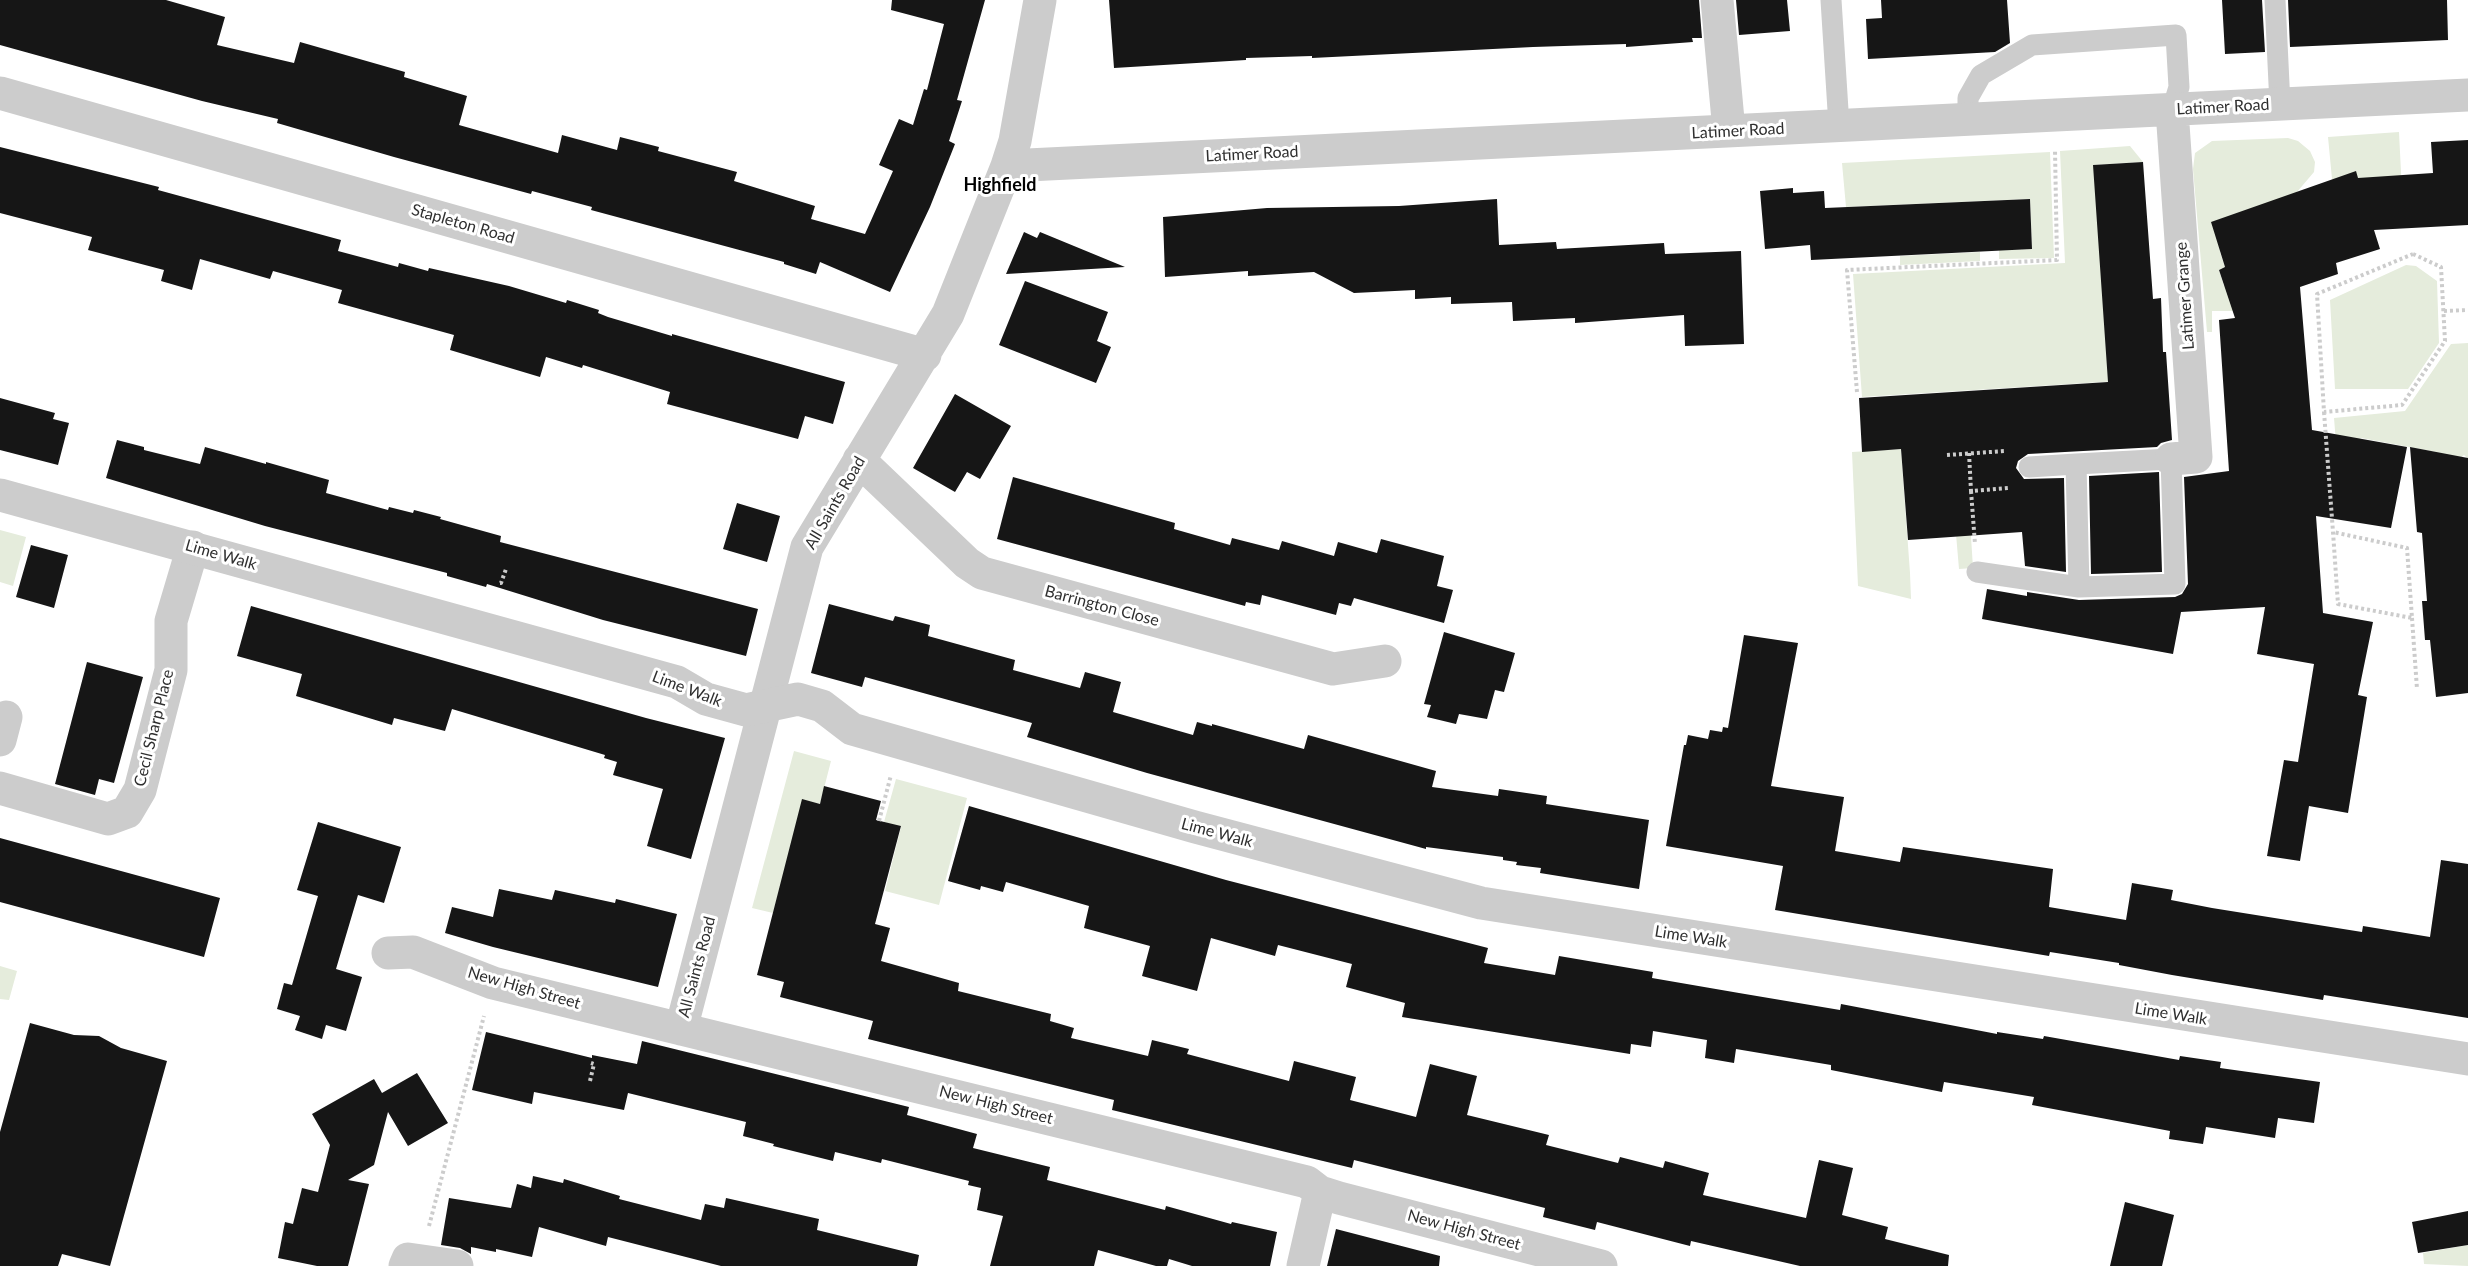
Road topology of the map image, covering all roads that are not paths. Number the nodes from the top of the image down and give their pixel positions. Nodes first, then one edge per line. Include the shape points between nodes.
1 (1040, 0) edge
2 (1717, 0) edge
3 (1830, 0) edge
4 (2275, 0) edge
5 (0, 93) edge
6 (2468, 96) edge
7 (2280, 105) junction
8 (2172, 110) junction
9 (1968, 120) junction
10 (1839, 126) junction
11 (1729, 131) junction
12 (1007, 166) junction
13 (925, 355) junction
14 (2171, 459) junction
15 (859, 460) junction
16 (2076, 464) junction
17 (2030, 467) dead end
18 (0, 495) edge
19 (193, 548) junction
20 (1977, 572) road end
21 (2079, 587) junction
22 (1385, 661) dead end
23 (767, 706) junction
24 (0, 788) edge
25 (388, 953) dead end
26 (681, 1029) junction
27 (2468, 1059) edge
28 (1320, 1192) junction
29 (413, 1263) edge
30 (457, 1266) edge
31 (1303, 1266) edge
32 (1601, 1266) edge

1 - 12 street, All Saints Road
2 - 11 street
3 - 10 lane
4 - 7 lane
5 - 13 street, Stapleton Road
6 - 7 street, Latimer Road
7 - 8 street, Latimer Road
8 - 9 street, Latimer Road
8 - 9 lane via 2179,87 2176,35 2032,45 1981,75 1968,98
8 - 14 street, Latimer Grange via 2196,457
9 - 10 street, Latimer Road
10 - 11 street, Latimer Road
11 - 12 street, Latimer Road
12 - 13 street, All Saints Road via 948,314
13 - 15 street, All Saints Road
14 - 16 lane
14 - 21 lane via 2175,584
15 - 22 street, Barrington Close via 982,573 1334,669
15 - 23 street, All Saints Road via 807,547
16 - 17 lane
16 - 21 lane
18 - 19 street, Lime Walk
19 - 23 street, Lime Walk via 677,682 706,699 746,710
19 - 24 street, Cecil Sharp Place via 171,621 171,670 140,790 127,812 108,819
20 - 21 lane
23 - 26 street, All Saints Road
23 - 27 street, Lime Walk via 798,699 806,701 822,706 852,729 1195,827 1481,903
25 - 26 street, New High Street via 413,952 493,983
26 - 28 street, New High Street via 1307,1182
28 - 31 street
28 - 32 street, New High Street
29 - 30 street

